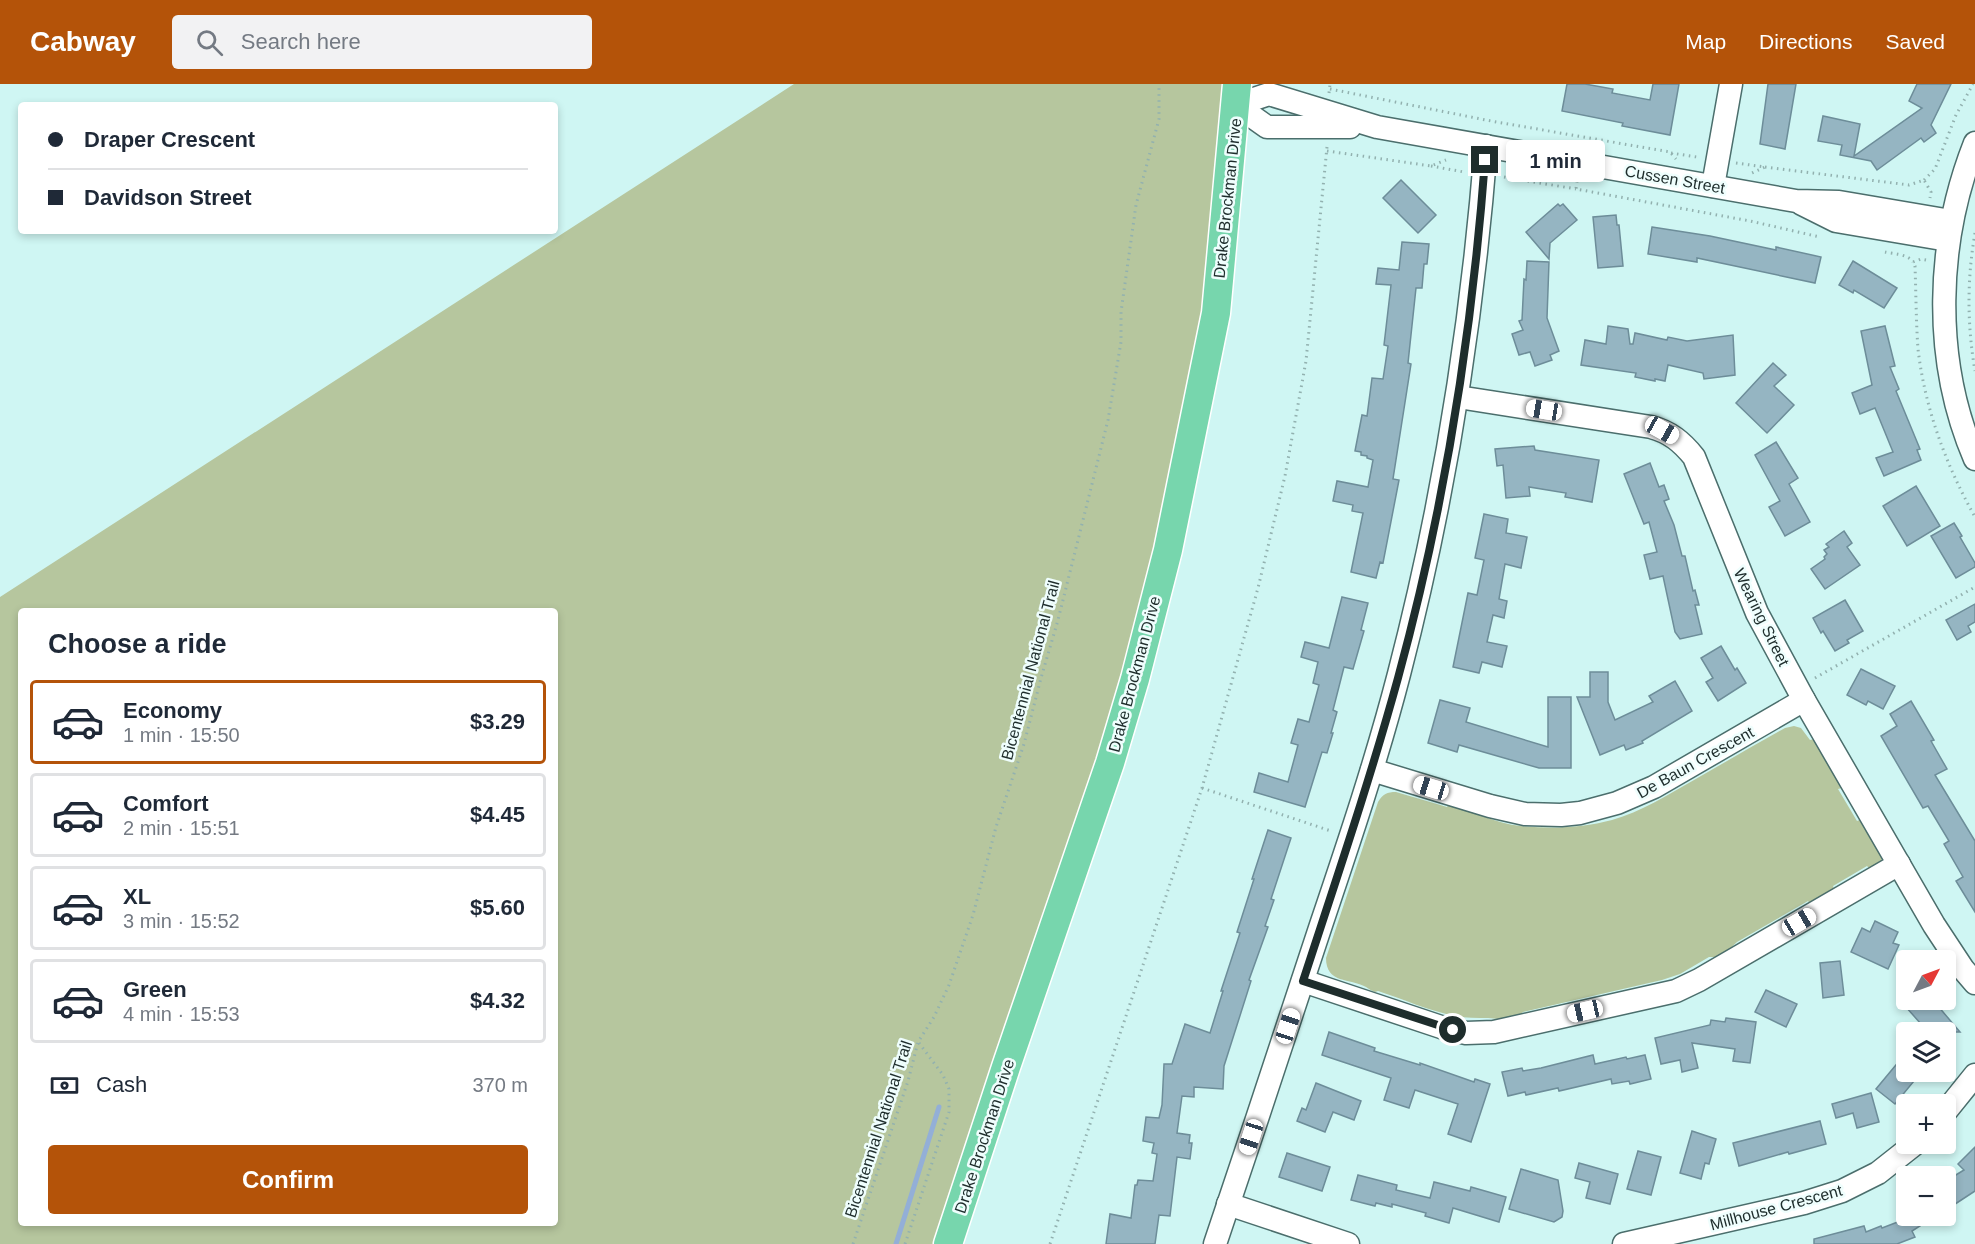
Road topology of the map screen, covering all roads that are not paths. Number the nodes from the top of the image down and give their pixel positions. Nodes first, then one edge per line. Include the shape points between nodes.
1 (1731, 84) edge
2 (1237, 94) edge
3 (1377, 127) junction
4 (1975, 143) edge
5 (1486, 146) junction
6 (1713, 186) junction
7 (1949, 230) junction
8 (1458, 397) junction
9 (1975, 459) edge
10 (1801, 694) junction
11 (1372, 770) junction
12 (1899, 864) junction
13 (1303, 981) junction
14 (1975, 982) edge
15 (1975, 1076) edge
16 (1956, 1099) edge
17 (1902, 1154) edge
18 (1228, 1204) junction
19 (948, 1244) edge
20 (1215, 1244) edge
21 (1348, 1244) edge
22 (1624, 1244) edge

1 - 6 street
2 - 3 street, Cussen Street via 1269,94
2 - 3 street, Cussen Street via 1267,127
2 - 19 main road, Drake Brockman Drive via 1216,313 1149,625 1110,763
3 - 5 street, Cussen Street
4 - 7 street via 1962,176
5 - 6 street, Cussen Street
5 - 8 street
6 - 7 street, Cussen Street via 1796,201 1836,221
7 - 9 street via 1944,317 1950,375
8 - 10 street, Wearing Street via 1651,427 1681,441 1694,457 1757,613
8 - 11 street via 1422,584
10 - 11 street, De Baun Crescent via 1654,787 1580,813 1525,814
10 - 12 street, Wearing Street
11 - 13 street
12 - 13 street via 1676,991 1494,1032 1466,1033 1440,1027
12 - 14 street, Wearing Street via 1934,925
13 - 18 street
15 - 16 street
17 - 22 street, Millhouse Crescent via 1878,1173 1842,1191
18 - 20 street
18 - 21 street

